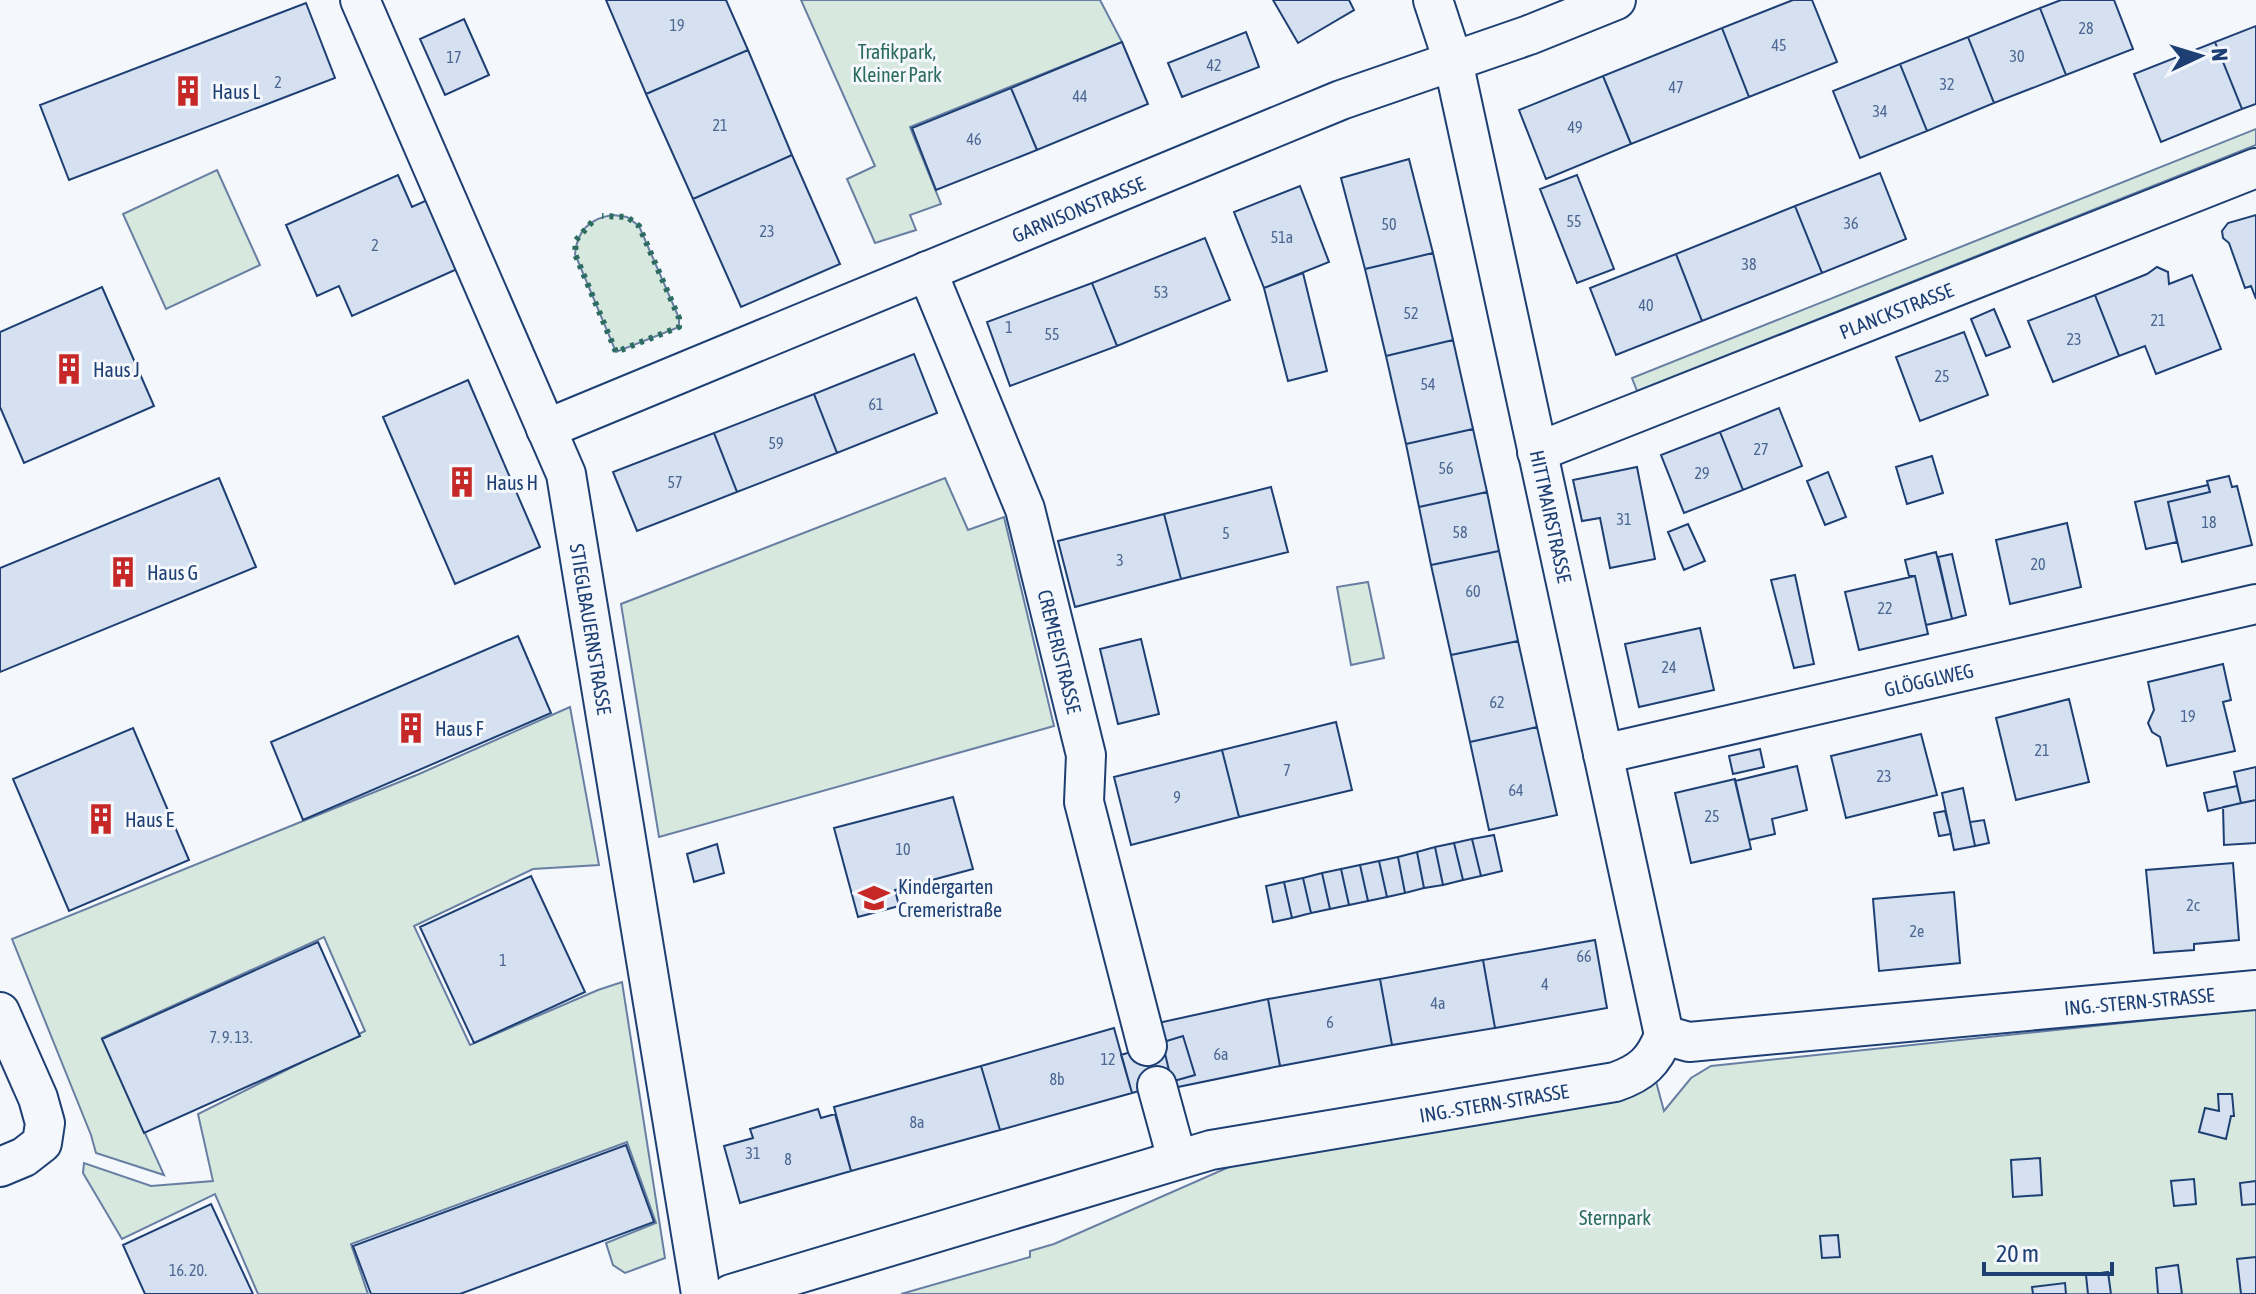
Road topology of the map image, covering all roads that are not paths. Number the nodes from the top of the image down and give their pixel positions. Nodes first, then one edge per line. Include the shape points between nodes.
1 (360, 0) edge
2 (1433, 0) edge
3 (1616, 0) edge
4 (1453, 61) junction
5 (2256, 168) edge
6 (927, 271) junction
7 (546, 429) junction
8 (1537, 452) junction
9 (2256, 604) edge
10 (1603, 754) junction
11 (2256, 990) edge
12 (0, 1012) edge
13 (1664, 1035) junction
14 (1147, 1046) dead end
15 (1157, 1086) dead end
16 (1177, 1159) junction
17 (0, 1167) edge
18 (701, 1294) edge
19 (731, 1294) edge

1 - 7 street, STIEGLBAUERNSTRASSE
2 - 4 street, HITTMAIRSTRASSE
3 - 4 street, GARNISONSTRASSE
4 - 6 street, GARNISONSTRASSE via 1341,100
4 - 8 street, HITTMAIRSTRASSE
5 - 8 street, PLANCKSTRASSE
6 - 7 street, GARNISONSTRASSE
6 - 14 street, CREMERISTRASSE via 1025,509 1086,755 1084,802
7 - 18 street, STIEGLBAUERNSTRASSE via 566,474
8 - 10 street, HITTMAIRSTRASSE
9 - 10 street, GLÖGGLWEG
10 - 13 street, HITTMAIRSTRASSE
11 - 13 street, ING.-STERN-STRASSE via 1689,1042
12 - 17 street via 45,1123 42,1143
13 - 16 street, ING.-STERN-STRASSE via 1651,1063 1615,1082
15 - 16 street
16 - 19 street, ING.-STERN-STRASSE

